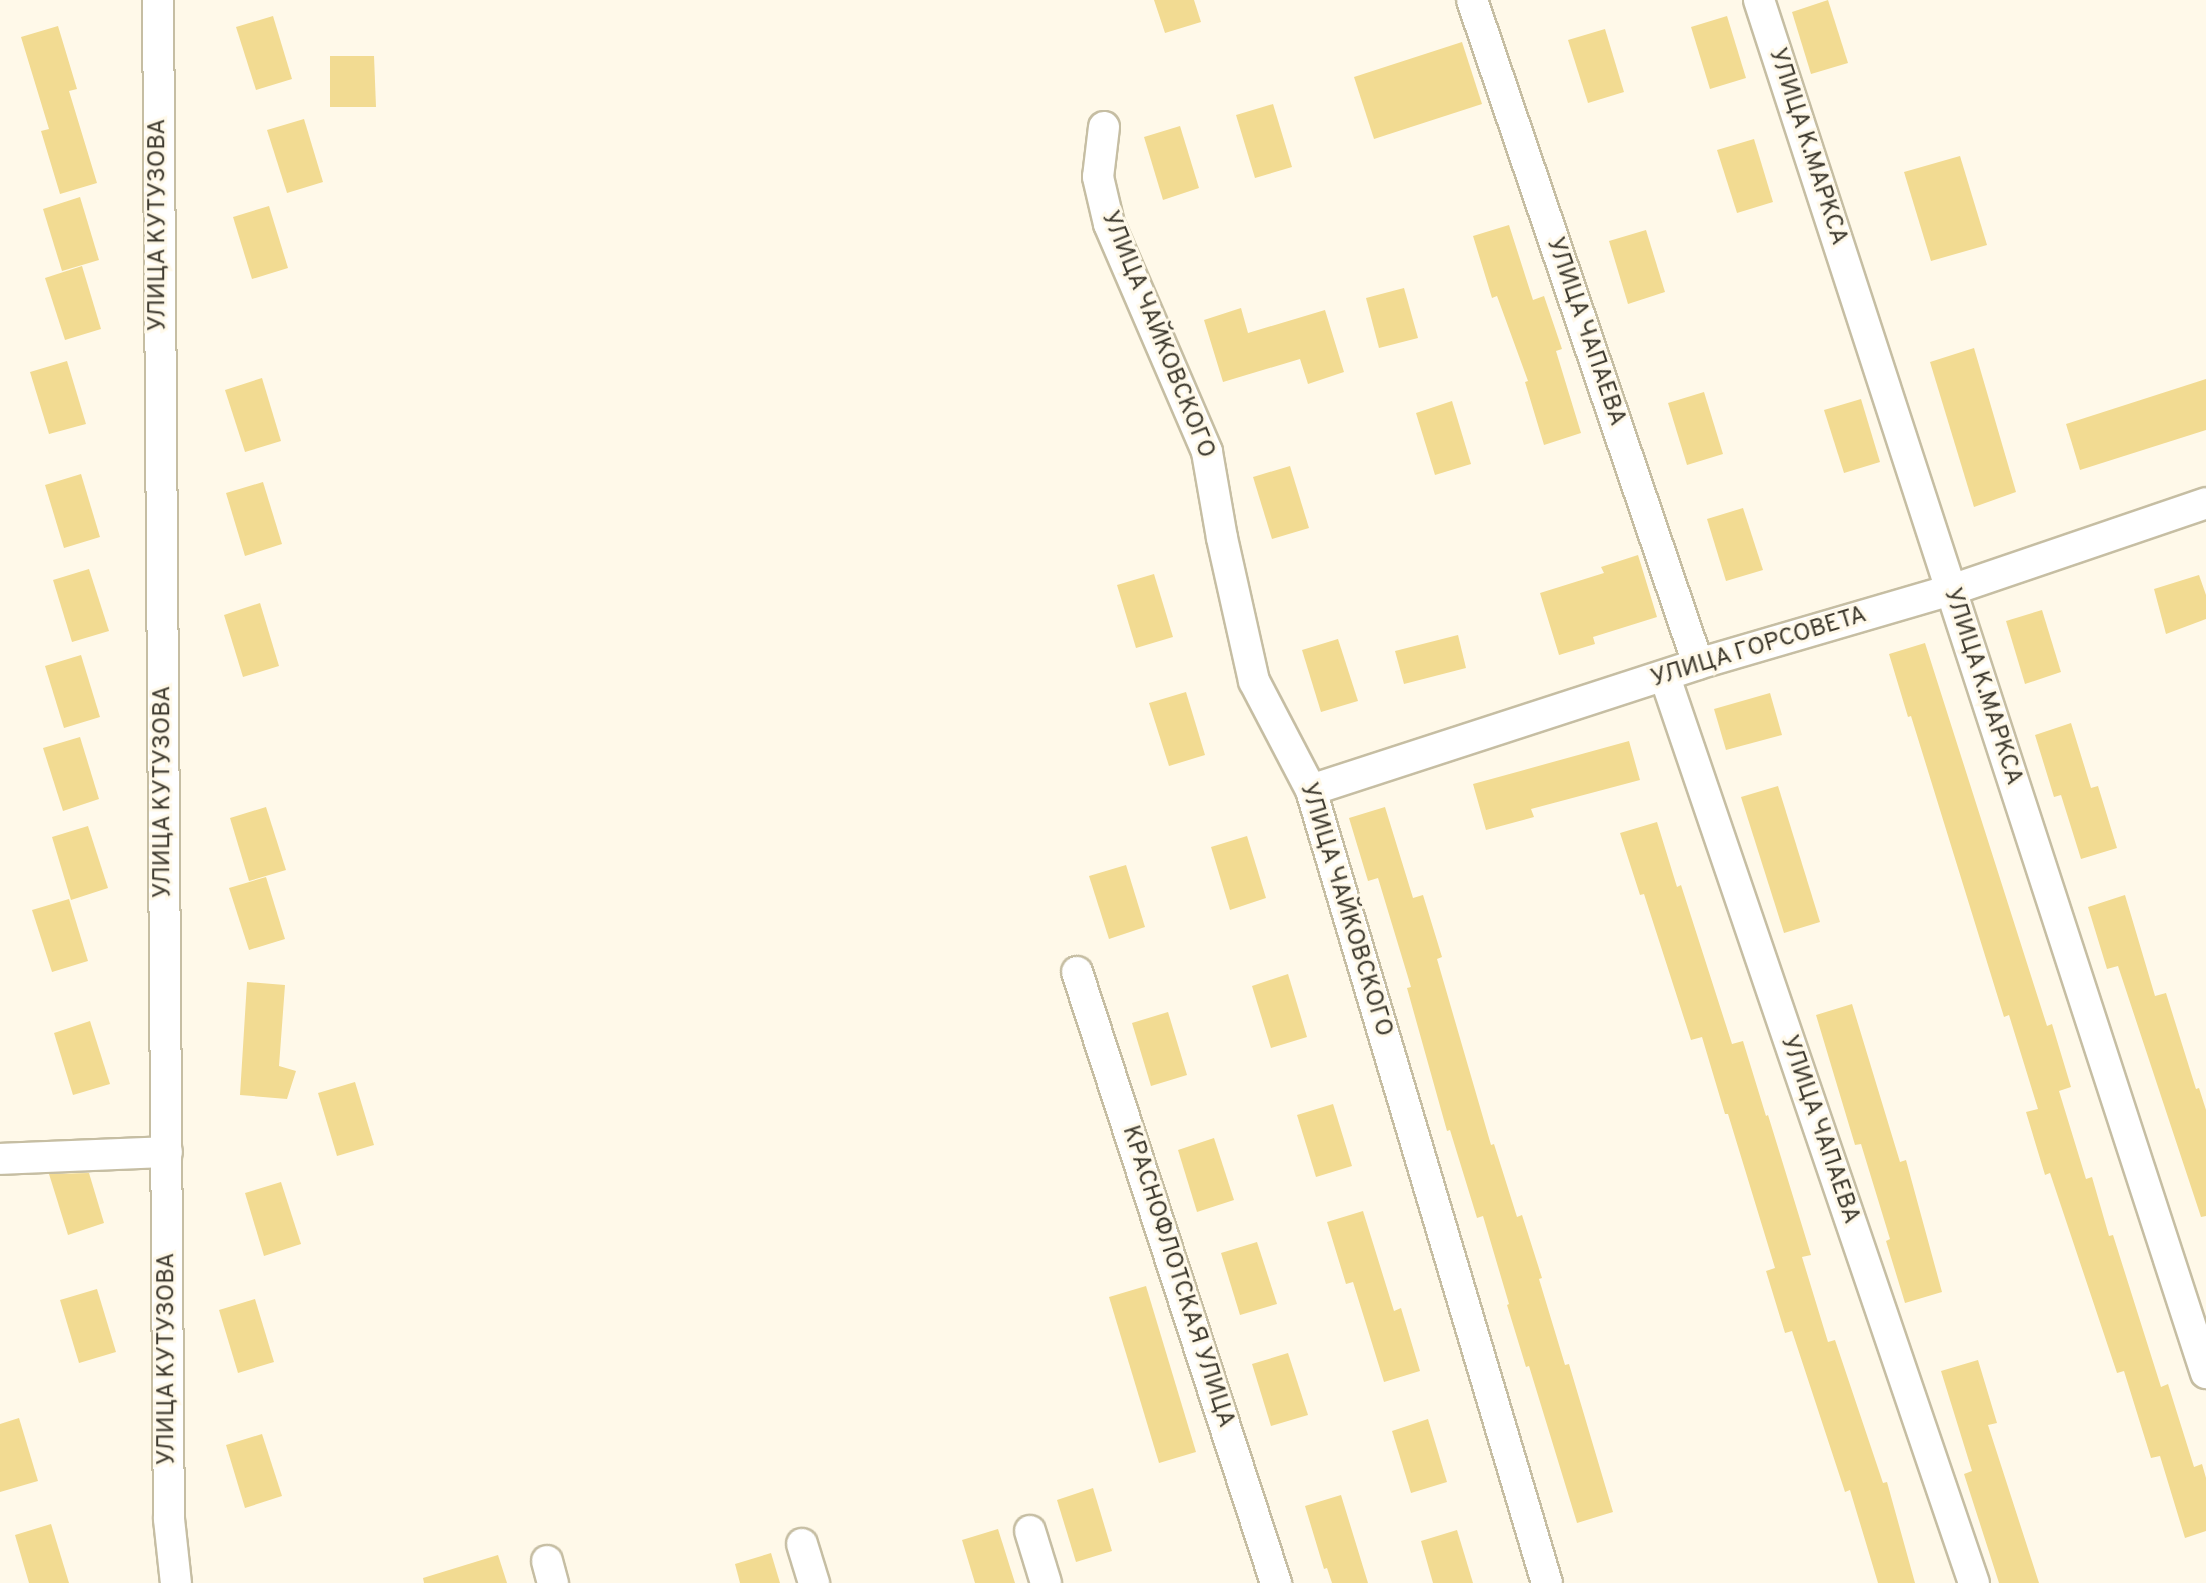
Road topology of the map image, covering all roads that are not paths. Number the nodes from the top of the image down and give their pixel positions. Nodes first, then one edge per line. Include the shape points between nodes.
1 (158, 0) edge
2 (1472, 0) edge
3 (1759, 0) edge
4 (1104, 127) dead end
5 (2206, 503) edge
6 (1951, 590) junction
7 (1698, 664) junction
8 (1665, 677) junction
9 (1311, 790) junction
10 (1077, 972) dead end
11 (167, 1152) junction
12 (0, 1159) edge
13 (2206, 1373) edge
14 (1030, 1531) dead end
15 (802, 1544) dead end
16 (176, 1583) edge
17 (814, 1583) edge
18 (1046, 1583) edge
19 (1276, 1583) edge
20 (1547, 1583) edge
21 (1974, 1583) edge

1 - 11 street, УЛИЦА КУТУЗОВА
2 - 7 street, УЛИЦА ЧАПАЕВА
3 - 6 street, УЛИЦА К.МАРКСА
4 - 9 street, УЛИЦА ЧАЙКОВСКОГО via 1098,177 1109,224 1207,452 1254,681
5 - 6 street, УЛИЦА ГОРСОВЕТА
6 - 7 street, УЛИЦА ГОРСОВЕТА
6 - 13 street, УЛИЦА К.МАРКСА
7 - 8 street, УЛИЦА ГОРСОВЕТА
8 - 9 street, УЛИЦА ГОРСОВЕТА
8 - 21 street, УЛИЦА ЧАПАЕВА
9 - 20 street, УЛИЦА ЧАЙКОВСКОГО
10 - 19 street, КРАСНОФЛОТСКАЯ УЛИЦА
11 - 12 street
11 - 16 street, УЛИЦА КУТУЗОВА via 169,1519
14 - 18 street
15 - 17 street

